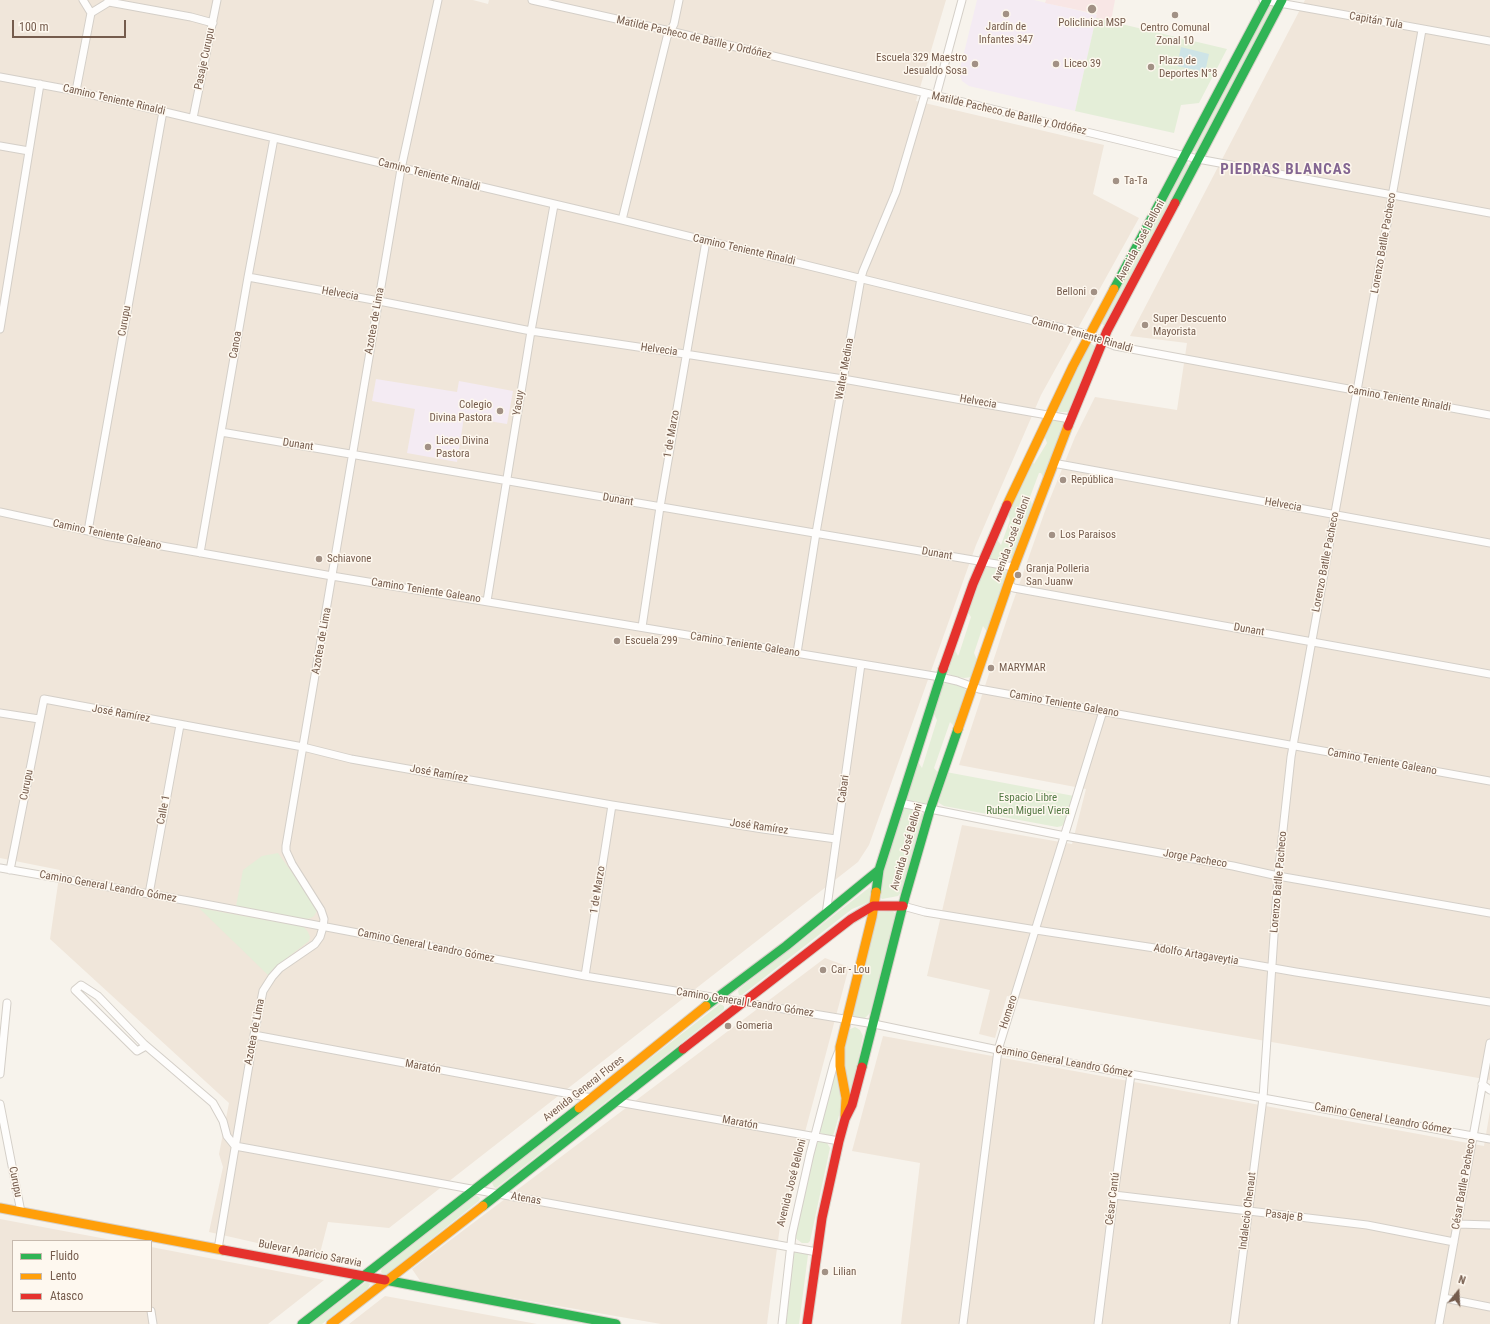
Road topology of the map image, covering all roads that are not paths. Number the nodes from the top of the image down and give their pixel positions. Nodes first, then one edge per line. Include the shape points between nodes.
1 (83, 0) edge
2 (217, 0) edge
3 (438, 0) edge
4 (532, 0) edge
5 (680, 0) edge
6 (962, 0) edge
7 (1265, 0) edge
8 (108, 1) edge
9 (1281, 2) edge
10 (91, 13) junction
11 (213, 23) junction
12 (1422, 30) junction
13 (670, 31) junction
14 (1490, 41) edge
15 (0, 77) edge
16 (40, 84) junction
17 (76, 91) junction
18 (925, 94) junction
19 (936, 96) junction
20 (162, 111) junction
21 (193, 118) junction
22 (274, 138) junction
23 (0, 146) edge
24 (29, 151) junction
25 (1185, 155) junction
26 (1198, 159) junction
27 (401, 169) junction
28 (1392, 195) junction
29 (554, 205) junction
30 (1490, 213) edge
31 (622, 220) junction
32 (706, 241) junction
33 (248, 278) junction
34 (861, 278) junction
35 (378, 301) junction
36 (0, 329) edge
37 (531, 331) junction
38 (1089, 335) junction
39 (1103, 342) junction
40 (685, 354) junction
41 (843, 379) junction
42 (1357, 391) junction
43 (1049, 414) junction
44 (1490, 415) edge
45 (1070, 419) junction
46 (221, 432) junction
47 (353, 454) junction
48 (1053, 462) junction
49 (506, 480) junction
50 (660, 507) junction
51 (0, 512) edge
52 (1335, 514) junction
53 (88, 531) junction
54 (816, 533) junction
55 (1490, 543) edge
56 (200, 553) junction
57 (982, 562) junction
58 (1014, 567) junction
59 (332, 576) junction
60 (1008, 585) junction
61 (486, 601) junction
62 (642, 627) junction
63 (1310, 642) junction
64 (797, 653) junction
65 (861, 664) junction
66 (1490, 674) edge
67 (940, 677) junction
68 (973, 686) junction
69 (44, 699) joint
70 (1103, 711) junction
71 (0, 713) edge
72 (40, 719) junction
73 (180, 725) junction
74 (1292, 746) junction
75 (303, 747) junction
76 (1490, 781) edge
77 (900, 803) junction
78 (612, 805) junction
79 (930, 810) junction
80 (1064, 836) junction
81 (836, 839) junction
82 (0, 868) edge
83 (10, 870) junction
84 (879, 870) junction
85 (1278, 876) junction
86 (149, 894) junction
87 (873, 906) junction
88 (903, 906) junction
89 (1490, 913) edge
90 (826, 914) junction
91 (323, 927) junction
92 (1036, 930) junction
93 (1272, 967) junction
94 (585, 976) junction
95 (716, 998) junction
96 (743, 1002) junction
97 (1490, 1002) edge
98 (7, 1003) dead end
99 (847, 1020) junction
100 (874, 1024) junction
101 (254, 1035) junction
102 (1490, 1043) edge
103 (146, 1046) junction
104 (840, 1050) junction
105 (998, 1050) junction
106 (0, 1074) edge
107 (1131, 1074) junction
108 (1482, 1084) junction
109 (1490, 1090) edge
110 (592, 1098) junction
111 (1263, 1098) junction
112 (618, 1102) junction
113 (0, 1104) edge
114 (845, 1119) junction
115 (816, 1136) junction
116 (1473, 1136) junction
117 (1490, 1139) edge
118 (839, 1141) junction
119 (235, 1146) junction
120 (472, 1190) junction
121 (498, 1194) junction
122 (1114, 1195) junction
123 (0, 1208) edge
124 (21, 1212) junction
125 (1248, 1212) junction
126 (1458, 1224) junction
127 (1490, 1225) edge
128 (135, 1237) edge
129 (1454, 1242) junction
130 (790, 1247) junction
131 (218, 1249) junction
132 (817, 1252) junction
133 (365, 1276) junction
134 (386, 1281) junction
135 (1444, 1298) junction
136 (1490, 1307) edge
137 (151, 1312) edge
138 (585, 1321) edge
139 (154, 1324) edge
140 (302, 1324) edge
141 (332, 1324) edge
142 (616, 1324) edge
143 (782, 1324) edge
144 (807, 1324) edge
145 (963, 1324) edge
146 (1098, 1324) edge
147 (1234, 1324) edge
148 (1439, 1324) edge

1 - 10 street
2 - 11 street, Pasaje Curupu
3 - 27 street, Azotea de Lima
4 - 13 street, Matilde Pacheco de Batlle y Ordóñez
5 - 13 street
6 - 19 street
7 - 9 street, Capitán Tula
7 - 25 main road, Avenida José Belloni
8 - 10 street
8 - 11 street
9 - 12 street, Capitán Tula
9 - 26 main road, Avenida José Belloni
10 - 17 street
11 - 21 street, Pasaje Curupu
12 - 14 street, Capitán Tula
12 - 28 street, Lorenzo Batlle Pacheco
13 - 18 street, Matilde Pacheco de Batlle y Ordóñez
13 - 31 street
15 - 16 street, Camino Teniente Rinaldi
16 - 17 street, Camino Teniente Rinaldi
16 - 24 street
17 - 20 street, Camino Teniente Rinaldi
18 - 19 street, Matilde Pacheco de Batlle y Ordóñez
18 - 34 street, Walter Medina via 896,192
19 - 25 street, Matilde Pacheco de Batlle y Ordóñez
20 - 21 street, Camino Teniente Rinaldi
20 - 53 street, Curupu
21 - 22 street, Camino Teniente Rinaldi
22 - 27 street, Camino Teniente Rinaldi
22 - 33 street, Canoa
23 - 24 street
24 - 36 street
25 - 26 street, Matilde Pacheco de Batlle y Ordóñez
25 - 38 main road, Avenida José Belloni
26 - 28 street, Matilde Pacheco de Batlle y Ordóñez
26 - 39 main road, Avenida José Belloni
27 - 29 street, Camino Teniente Rinaldi
27 - 35 street, Azotea de Lima
28 - 30 street, Matilde Pacheco de Batlle y Ordóñez
28 - 42 street, Lorenzo Batlle Pacheco
29 - 31 street, Camino Teniente Rinaldi
29 - 37 street, Yacuy
31 - 32 street, Camino Teniente Rinaldi
32 - 34 street, Camino Teniente Rinaldi
32 - 40 street, 1 de Marzo
33 - 35 street, Helvecia
33 - 46 street, Canoa
34 - 38 street, Camino Teniente Rinaldi
34 - 41 street, Walter Medina
35 - 37 street, Helvecia
35 - 47 street, Azotea de Lima
37 - 40 street, Helvecia
37 - 49 street, Yacuy
38 - 39 street, Camino Teniente Rinaldi
38 - 43 main road, Avenida José Belloni
39 - 42 street, Camino Teniente Rinaldi via 1122,348
39 - 45 main road, Avenida José Belloni
40 - 41 street, Helvecia
40 - 50 street, 1 de Marzo
41 - 43 street, Helvecia
41 - 54 street, Walter Medina
42 - 44 street, Camino Teniente Rinaldi
42 - 52 street, Lorenzo Batlle Pacheco
43 - 45 street, Helvecia
43 - 57 main road, Avenida José Belloni
45 - 48 main road, Avenida José Belloni
46 - 47 street, Dunant
46 - 56 street, Canoa
47 - 49 street, Dunant
47 - 59 street, Azotea de Lima
48 - 52 street, Helvecia
48 - 58 main road, Avenida José Belloni
49 - 50 street, Dunant
49 - 61 street, Yacuy
50 - 54 street, Dunant
50 - 62 street, 1 de Marzo
51 - 53 street, Camino Teniente Galeano
52 - 55 street, Helvecia
52 - 63 street, Lorenzo Batlle Pacheco
53 - 56 street, Camino Teniente Galeano
54 - 57 street, Dunant
54 - 64 street, Walter Medina
56 - 59 street, Camino Teniente Galeano
57 - 58 street, Dunant
57 - 67 main road, Avenida José Belloni
58 - 60 main road, Avenida José Belloni
59 - 61 street, Camino Teniente Galeano
59 - 75 street, Azotea de Lima
60 - 63 street, Dunant
60 - 68 main road, Avenida José Belloni
61 - 62 street, Camino Teniente Galeano
62 - 64 street, Camino Teniente Galeano
63 - 66 street, Dunant
63 - 74 street, Lorenzo Batlle Pacheco
64 - 65 street, Camino Teniente Galeano
65 - 67 street, Camino Teniente Galeano
65 - 81 street, Cabari
67 - 68 street, Camino Teniente Galeano
67 - 77 main road, Avenida José Belloni
68 - 70 street, Camino Teniente Galeano
68 - 79 main road, Avenida José Belloni
69 - 72 street, Curupu
69 - 73 street, José Ramírez
70 - 74 street, Camino Teniente Galeano
70 - 80 street, Homero
71 - 72 street
72 - 83 street, Curupu
73 - 75 street, José Ramírez
73 - 86 street, Calle 1
74 - 76 street, Camino Teniente Galeano
74 - 85 street, Lorenzo Batlle Pacheco
75 - 78 street, José Ramírez via 351,759
75 - 91 street, Azotea de Lima via 286,850 292,864 322,910
77 - 79 street, Jorge Pacheco
77 - 84 main road, Avenida José Belloni
78 - 81 street, José Ramírez
78 - 94 street, 1 de Marzo
79 - 80 street, Jorge Pacheco
79 - 88 main road, Avenida José Belloni
80 - 85 street, Jorge Pacheco
80 - 92 street, Homero
81 - 90 street, Cabari
82 - 83 street, Camino General Leandro Gómez
83 - 86 street, Camino General Leandro Gómez
84 - 87 main road, Avenida José Belloni
84 - 90 main road, Avenida General Flores
85 - 89 street, Jorge Pacheco
85 - 93 street, Lorenzo Batlle Pacheco
86 - 91 street, Camino General Leandro Gómez
87 - 88 main road
87 - 96 main road via 851,919
87 - 99 main road, Avenida José Belloni
88 - 92 street, Adolfo Artagaveytia
88 - 100 main road, Avenida José Belloni
90 - 95 main road, Avenida General Flores
91 - 94 street, Camino General Leandro Gómez
91 - 101 street, Azotea de Lima via 315,944 280,968 267,984 260,1000
92 - 93 street, Adolfo Artagaveytia
92 - 105 street, Homero
93 - 97 street, Adolfo Artagaveytia
93 - 111 street, Lorenzo Batlle Pacheco
94 - 95 street, Camino General Leandro Gómez
95 - 96 street, Camino General Leandro Gómez
95 - 110 main road, Avenida General Flores
96 - 99 street, Camino General Leandro Gómez
96 - 112 main road
98 - 106 street
99 - 100 street, Camino General Leandro Gómez
99 - 104 main road, Avenida José Belloni
100 - 105 street, Camino General Leandro Gómez
100 - 114 main road, Avenida José Belloni via 852,1105
101 - 110 street, Maratón
101 - 119 street, Azotea de Lima
102 - 108 street, César Batlle Pacheco
103 - 103 street via 93,993 81,985 75,990 137,1051
103 - 119 street via 213,1103 227,1136
104 - 114 main road, Avenida José Belloni via 846,1098
104 - 115 street, Avenida José Belloni via 834,1063
105 - 107 street, Camino General Leandro Gómez
105 - 145 street, Homero
107 - 111 street, Camino General Leandro Gómez
107 - 122 street, César Cantú
108 - 109 street
108 - 116 street, César Batlle Pacheco
110 - 120 main road, Avenida General Flores
111 - 116 street, Camino General Leandro Gómez
111 - 125 street, Indalecio Chenaut
112 - 115 street, Maratón
112 - 121 main road
113 - 124 street, Curupu
114 - 118 main road, Avenida José Belloni
115 - 118 street, Maratón
115 - 130 street, Avenida José Belloni
116 - 117 street, Camino General Leandro Gómez
116 - 126 street, César Batlle Pacheco
118 - 132 main road, Avenida José Belloni
119 - 120 street, Atenas
119 - 131 street, Azotea de Lima
120 - 121 street, Atenas
120 - 133 main road, Avenida General Flores
121 - 130 street, Atenas
121 - 134 main road
122 - 125 street, Pasaje B
122 - 146 street, César Cantú
123 - 124 main road, Bulevar Aparicio Saravia
124 - 128 main road, Bulevar Aparicio Saravia
125 - 129 street, Pasaje B via 1367,1225
125 - 147 street, Indalecio Chenaut
126 - 127 street
126 - 129 street, César Batlle Pacheco
128 - 131 main road, Bulevar Aparicio Saravia
129 - 135 street, César Batlle Pacheco
130 - 132 street, Atenas
130 - 143 street, Avenida José Belloni
131 - 133 main road, Bulevar Aparicio Saravia
132 - 144 main road, Avenida José Belloni
133 - 134 main road, Bulevar Aparicio Saravia
133 - 140 main road, Avenida General Flores
134 - 138 main road, Bulevar Aparicio Saravia
134 - 141 main road
135 - 136 street
135 - 148 street, César Batlle Pacheco
137 - 139 street
138 - 142 main road, Bulevar Aparicio Saravia

